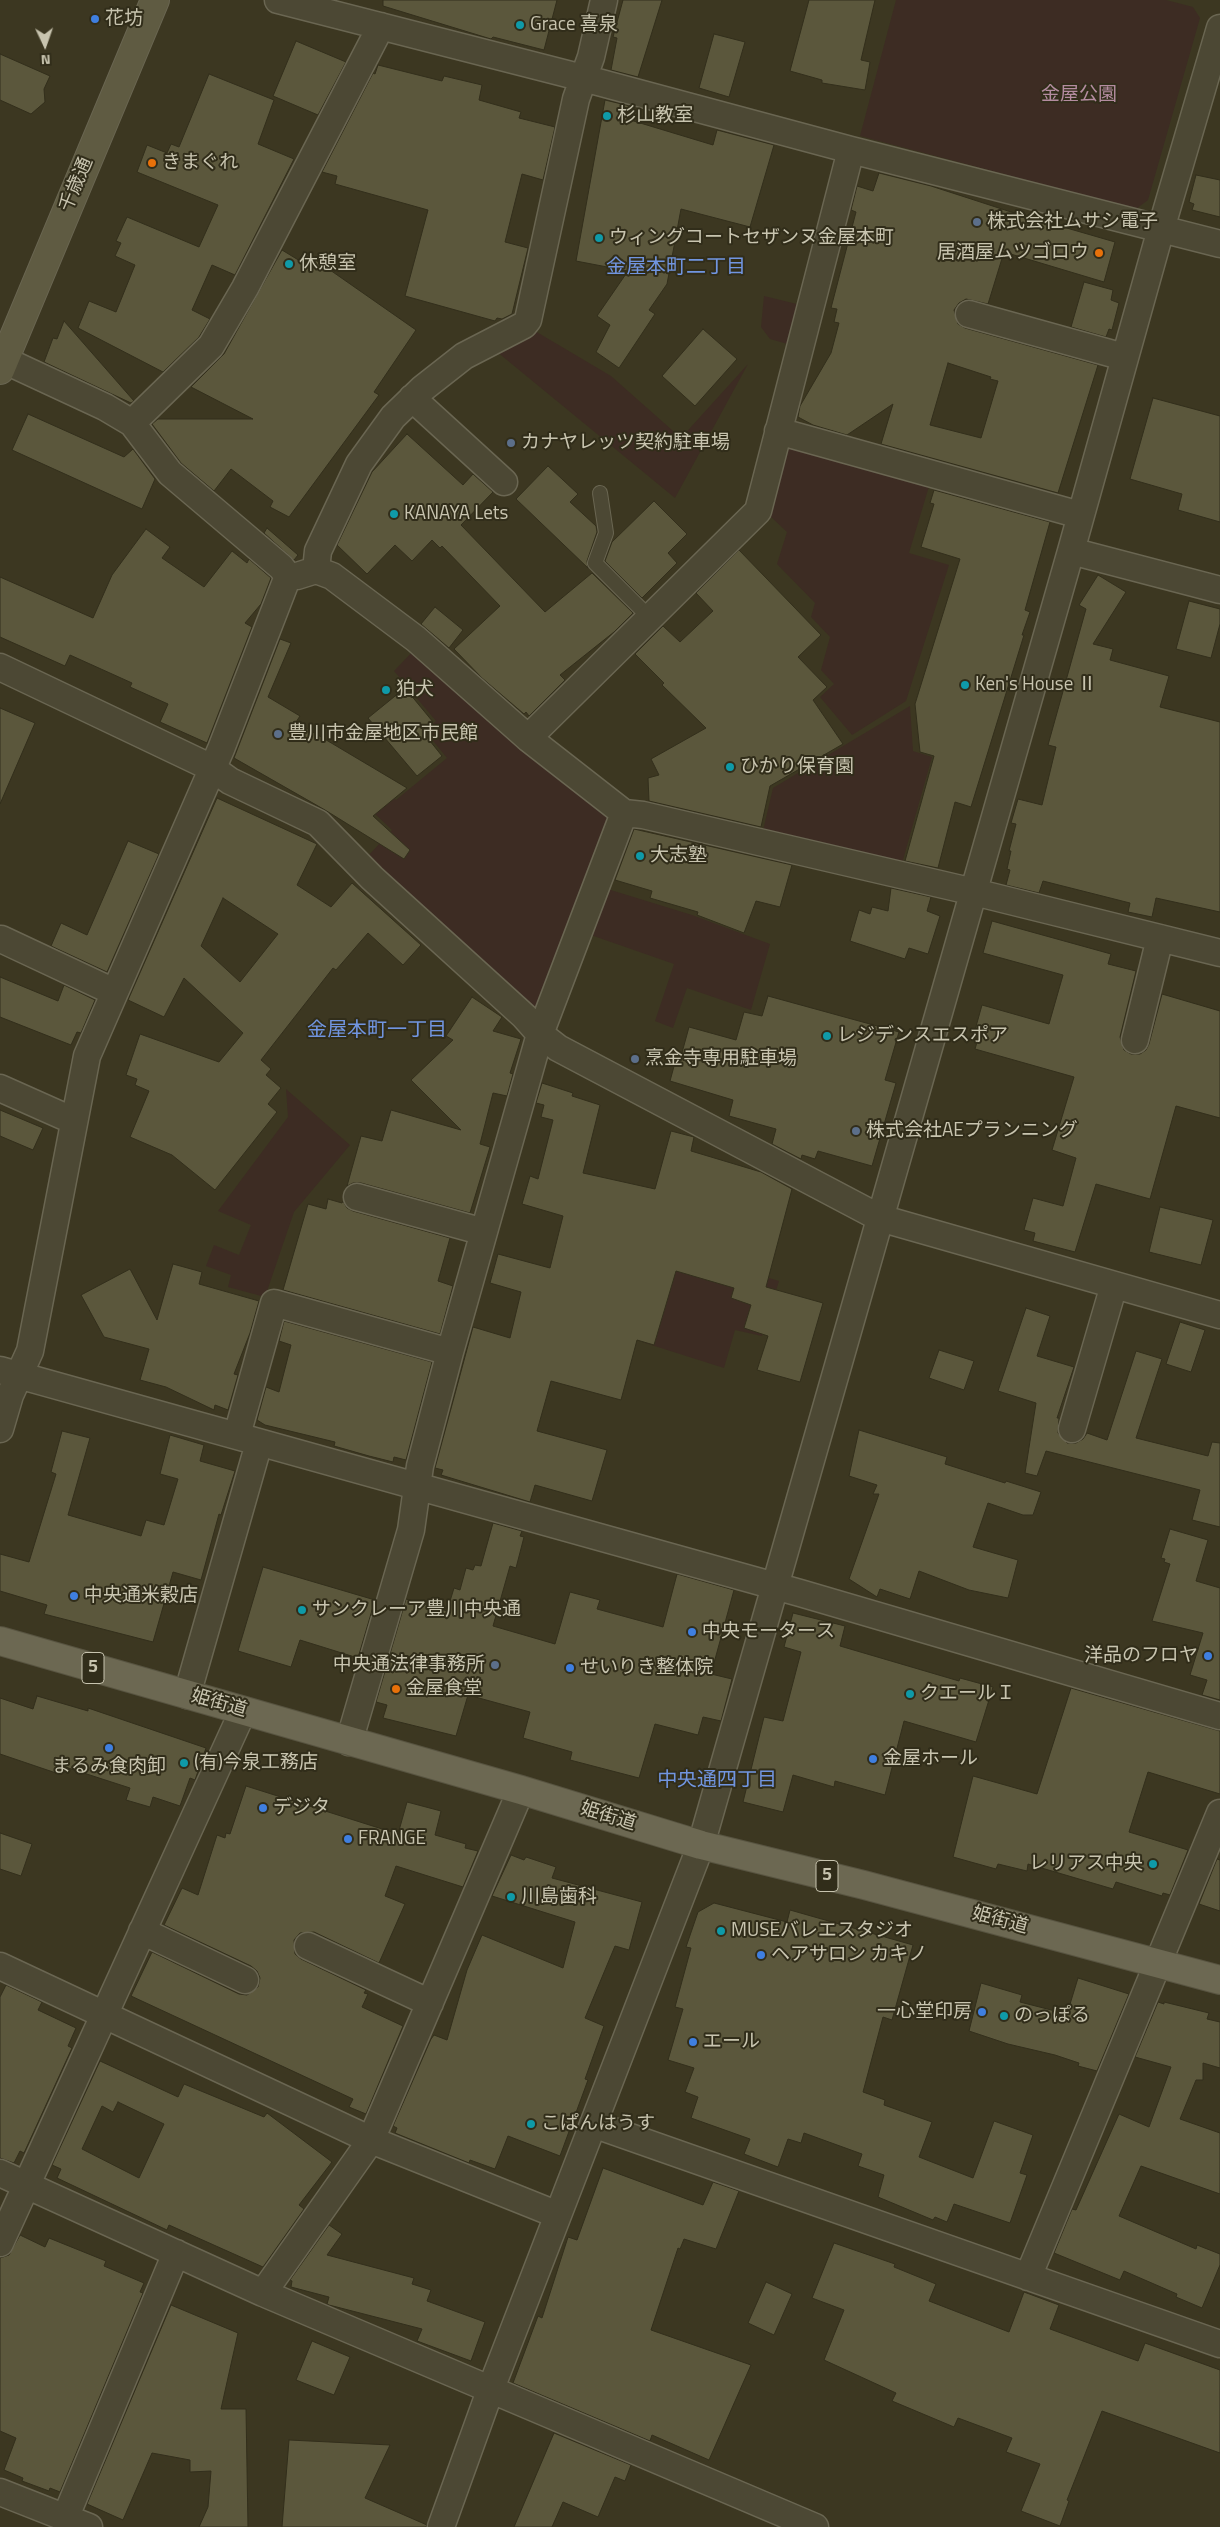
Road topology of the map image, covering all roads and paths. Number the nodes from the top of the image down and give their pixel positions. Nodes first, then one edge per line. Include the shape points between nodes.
1 (155, 0) edge
2 (278, 0) edge
3 (604, 0) edge
4 (381, 26) junction
5 (1220, 28) edge
6 (583, 78) junction
7 (851, 150) junction
8 (1161, 229) junction
9 (1220, 244) edge
10 (969, 314) dead end
11 (1124, 357) junction
12 (2, 365) edge
13 (412, 398) junction
14 (132, 423) junction
15 (778, 431) junction
16 (504, 482) dead end
17 (600, 493) dead end
18 (1080, 515) junction
19 (1071, 551) junction
20 (316, 570) junction
21 (288, 576) junction
22 (1220, 590) edge
23 (650, 618) junction
24 (0, 668) edge
25 (528, 738) junction
26 (212, 768) junction
27 (624, 813) junction
28 (974, 892) junction
29 (1160, 938) junction
30 (0, 939) edge
31 (1220, 953) edge
32 (114, 992) junction
33 (540, 1034) junction
34 (1135, 1040) dead end
35 (0, 1088) edge
36 (74, 1122) junction
37 (357, 1197) dead end
38 (880, 1218) junction
39 (484, 1232) junction
40 (1114, 1285) junction
41 (1220, 1315) edge
42 (450, 1352) junction
43 (10, 1373) edge
44 (0, 1429) edge
45 (1072, 1429) dead end
46 (248, 1439) junction
47 (417, 1486) junction
48 (774, 1587) junction
49 (0, 1641) edge
50 (187, 1695) junction
51 (243, 1711) junction
52 (1220, 1716) edge
53 (349, 1742) junction
54 (521, 1790) junction
55 (1220, 1813) edge
56 (701, 1845) junction
57 (142, 1931) junction
58 (308, 1946) dead end
59 (1159, 1963) junction
60 (0, 1966) edge
61 (245, 1980) dead end
62 (1220, 1980) edge
63 (430, 2003) junction
64 (103, 2016) junction
65 (593, 2124) junction
66 (371, 2140) junction
67 (0, 2173) edge
68 (27, 2185) junction
69 (558, 2215) junction
70 (0, 2244) edge
71 (176, 2253) junction
72 (1028, 2277) junction
73 (263, 2294) junction
74 (1220, 2344) edge
75 (490, 2391) junction
76 (0, 2495) edge
77 (78, 2522) edge
78 (441, 2527) edge
79 (815, 2527) edge

1 - 12 street, 千歳通
2 - 4 street
3 - 6 street
4 - 6 street
4 - 14 street via 245,288 210,346
5 - 8 street
6 - 7 street
6 - 13 street via 528,320 464,356
7 - 8 street
7 - 15 street
8 - 9 street
8 - 11 street
10 - 11 street
11 - 18 street
12 - 14 street via 105,407
13 - 16 street
13 - 20 street via 393,417 359,464 318,551
14 - 21 street via 170,474
15 - 18 street
15 - 23 street via 758,511
17 - 23 lane via 606,533 595,563
18 - 19 street
19 - 22 street
19 - 28 street
20 - 21 street
20 - 25 street via 332,576 416,639
21 - 26 street
23 - 25 street
24 - 26 street
25 - 27 street
26 - 32 street
26 - 33 street via 318,823 372,878
27 - 28 street
27 - 33 street
28 - 29 street
28 - 38 street
29 - 31 street
29 - 34 street
30 - 32 street
32 - 36 street via 87,1056
33 - 38 street via 558,1048
33 - 39 street
35 - 36 street
36 - 43 street via 30,1351
37 - 39 street
38 - 40 street
38 - 48 street
39 - 42 street
40 - 41 street
40 - 45 street
42 - 46 street via 274,1303
42 - 47 street
43 - 44 street via 10,1395
43 - 46 street
46 - 47 street
46 - 50 street
47 - 48 street
47 - 53 street via 411,1530
48 - 52 street
48 - 56 street
49 - 50 main road, 姫街道 / 5
50 - 51 main road, 姫街道 / 5
51 - 53 main road, 姫街道 / 5
51 - 57 street
53 - 54 main road, 姫街道 / 5
54 - 56 main road, 姫街道 / 5
54 - 63 street
55 - 59 street
56 - 59 main road, 姫街道 / 5
56 - 65 street
57 - 61 street
57 - 64 street
58 - 63 street
59 - 62 main road, 姫街道 / 5
59 - 72 street
60 - 64 street
63 - 66 street
64 - 66 street
64 - 68 street
65 - 69 street
65 - 72 street
66 - 69 street
66 - 73 street
67 - 68 street
68 - 70 street
68 - 71 street
69 - 75 street
71 - 73 street
71 - 77 street
72 - 74 street
73 - 75 street
75 - 78 street
75 - 79 street
76 - 77 street

